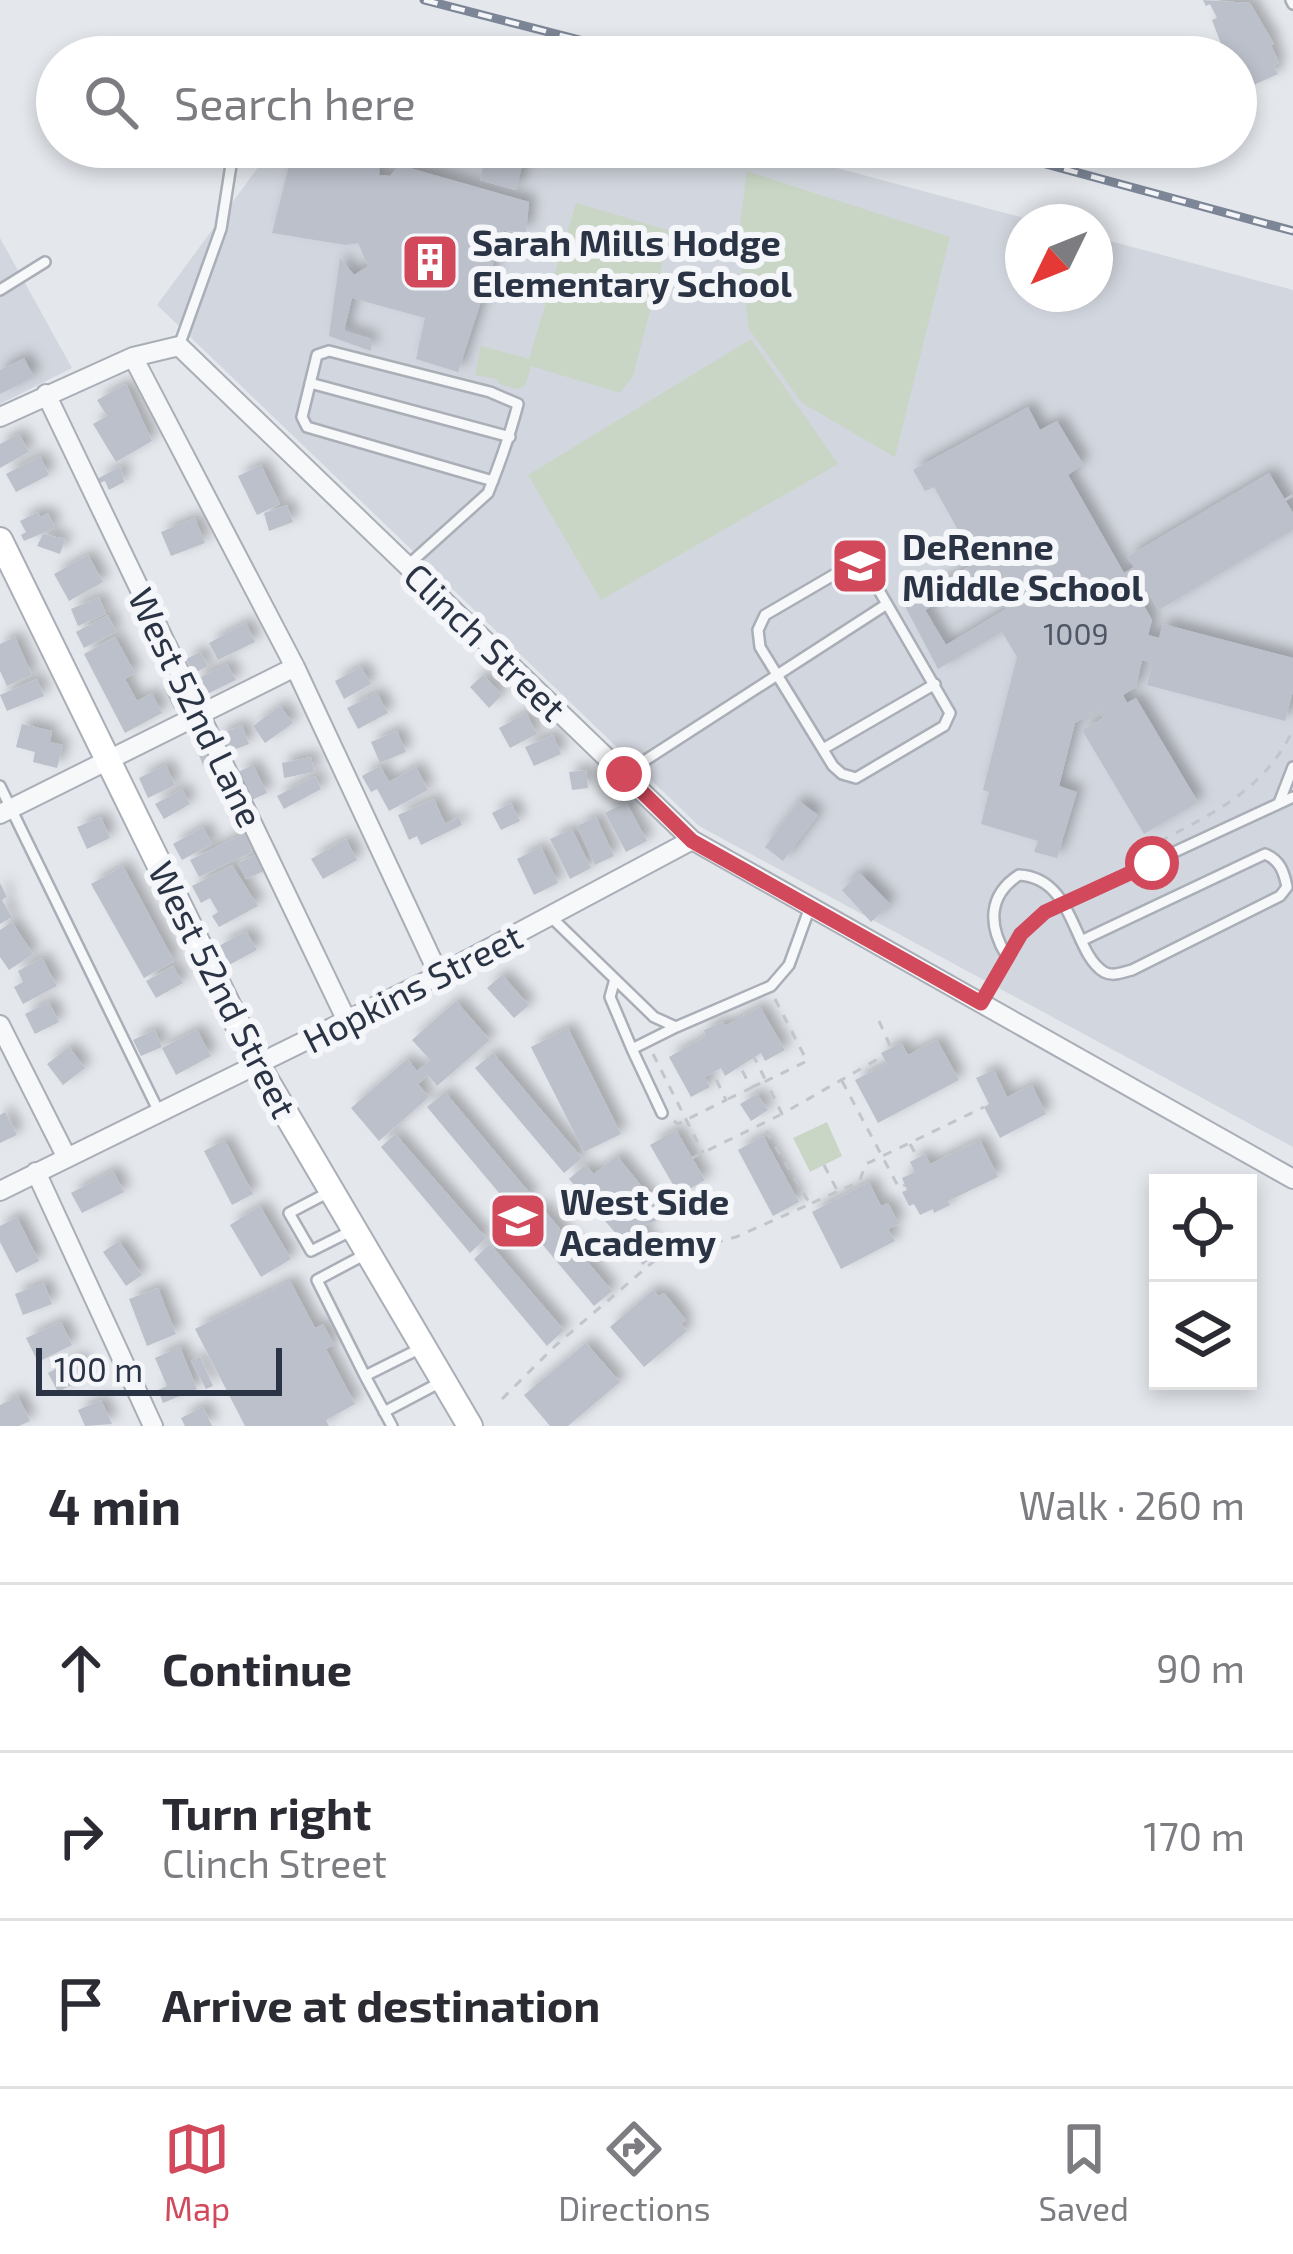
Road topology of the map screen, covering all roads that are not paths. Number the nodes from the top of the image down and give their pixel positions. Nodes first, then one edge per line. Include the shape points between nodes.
1 (231, 168) edge
2 (45, 262) dead end
3 (0, 290) edge
4 (179, 346) junction
5 (134, 357) junction
6 (310, 383) junction
7 (46, 394) junction
8 (0, 417) edge
9 (510, 437) junction
10 (493, 481) junction
11 (0, 540) edge
12 (407, 566) junction
13 (887, 604) junction
14 (295, 667) junction
15 (777, 674) junction
16 (935, 684) junction
17 (200, 714) junction
18 (823, 749) junction
19 (110, 759) junction
20 (1293, 766) edge
21 (624, 774) junction
22 (0, 786) edge
23 (1293, 797) edge
24 (1280, 803) junction
25 (6, 811) edge
26 (692, 841) junction
27 (1064, 904) junction
28 (810, 907) junction
29 (550, 916) junction
30 (1083, 940) junction
31 (1006, 955) junction
32 (439, 975) junction
33 (615, 979) junction
34 (981, 1003) junction
35 (347, 1021) junction
36 (0, 1024) edge
37 (676, 1027) junction
38 (632, 1049) junction
39 (258, 1066) junction
40 (159, 1112) junction
41 (662, 1113) road end
42 (66, 1156) junction
43 (36, 1172) junction
44 (1293, 1179) edge
45 (331, 1190) junction
46 (0, 1191) edge
47 (354, 1229) junction
48 (369, 1252) junction
49 (424, 1346) junction
50 (365, 1376) junction
51 (444, 1380) junction
52 (385, 1412) junction
53 (153, 1426) edge
54 (392, 1426) edge
55 (470, 1426) edge

1 - 4 lane via 221,229
2 - 3 lane
4 - 5 street
4 - 12 street, Clinch Street
5 - 7 street
5 - 14 street
6 - 9 lane
6 - 9 lane via 317,355 329,351 490,392 518,404
6 - 10 lane via 302,417 308,428
7 - 8 street
7 - 17 street, West 52nd Lane
9 - 10 lane
10 - 12 lane
11 - 19 main road, West 52nd Street
12 - 21 street, Clinch Street
13 - 15 lane
13 - 15 lane via 862,569 849,566 765,615 760,647
13 - 16 lane
14 - 17 street
14 - 32 street
15 - 18 lane
15 - 21 lane
16 - 18 lane
16 - 18 lane via 950,713 944,726 856,778 842,774
17 - 19 street
17 - 35 street, West 52nd Lane
19 - 25 street
19 - 39 main road, West 52nd Street
20 - 24 lane
21 - 26 street, Clinch Street
22 - 25 lane
23 - 24 lane
24 - 27 lane
25 - 40 lane
26 - 28 street, Clinch Street
26 - 29 street, Hopkins Street
27 - 30 lane
27 - 31 lane via 1045,912
27 - 31 lane via 1033,876 1006,883 993,915
28 - 34 street, Clinch Street
28 - 37 lane via 789,964 768,987
29 - 32 street, Hopkins Street
29 - 33 lane
30 - 30 lane via 1102,971 1132,970 1280,896 1284,873 1264,854
31 - 34 lane
32 - 35 street, Hopkins Street
33 - 37 lane
33 - 38 lane via 610,998
34 - 44 street, Clinch Street
35 - 39 street, Hopkins Street
36 - 42 street
37 - 38 lane
38 - 41 lane
39 - 40 street, Hopkins Street
39 - 45 main road, West 52nd Street
40 - 42 street, Hopkins Street
42 - 43 street, Hopkins Street
43 - 46 street, Hopkins Street
43 - 53 street
45 - 47 main road, West 52nd Street
45 - 47 lane via 290,1213 311,1251
47 - 48 main road, West 52nd Street
48 - 49 main road, West 52nd Street
48 - 50 lane via 317,1280
49 - 50 lane
49 - 51 main road, West 52nd Street
50 - 52 lane
51 - 52 lane
51 - 55 main road, West 52nd Street
52 - 54 lane

